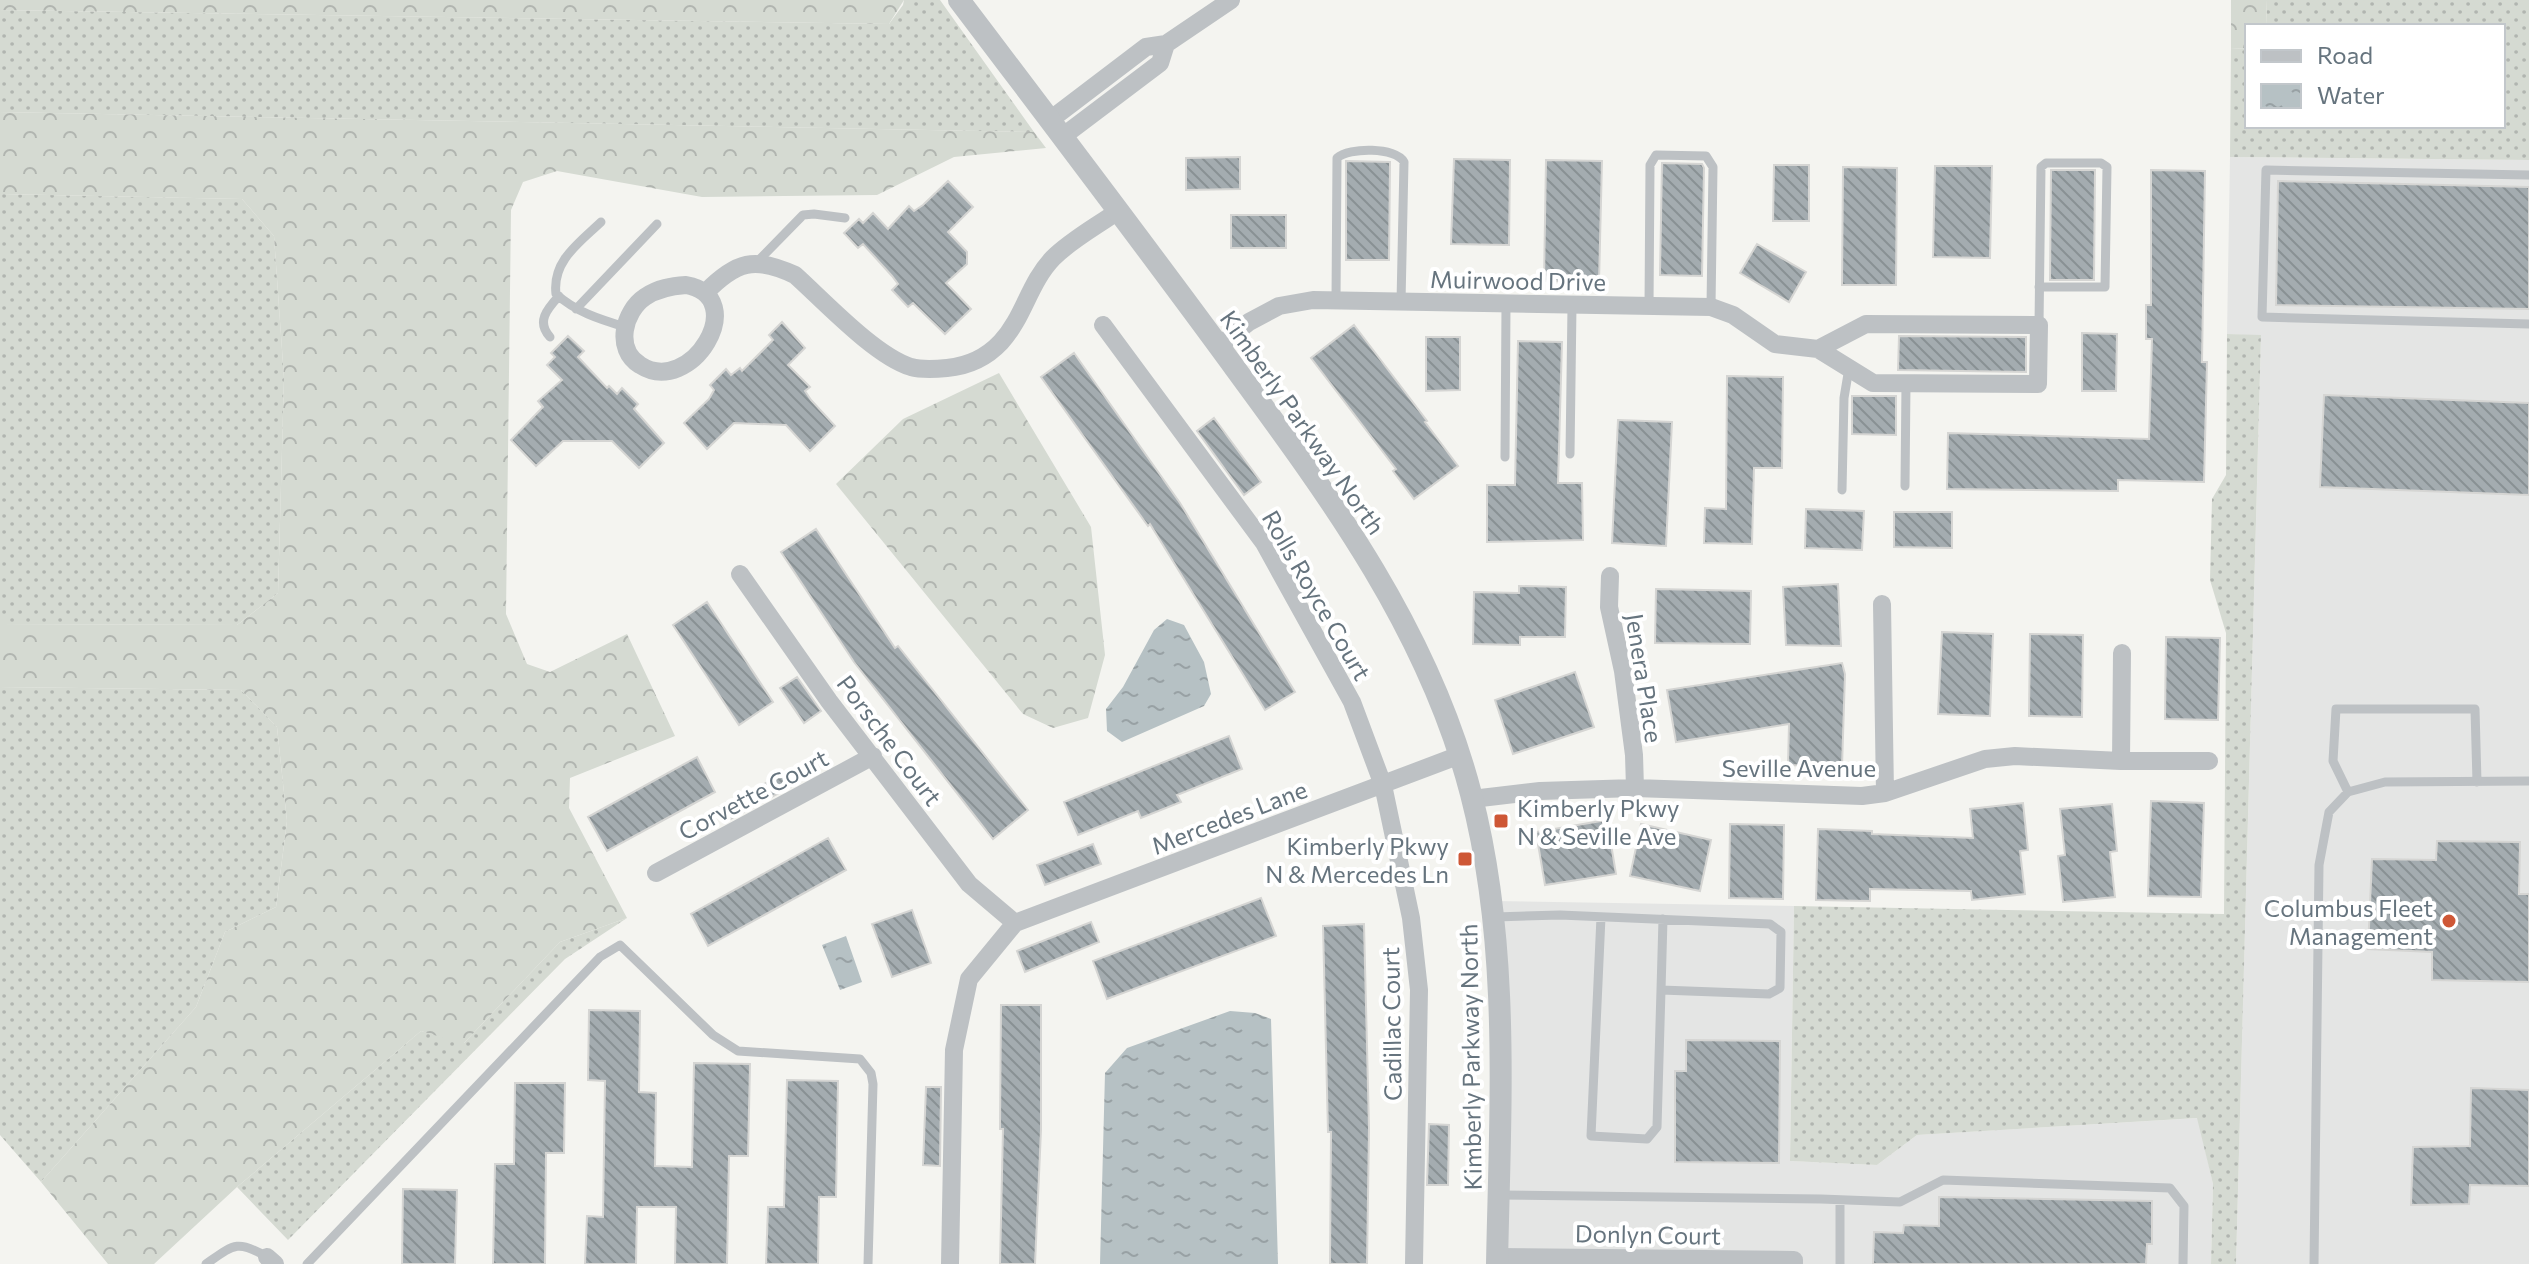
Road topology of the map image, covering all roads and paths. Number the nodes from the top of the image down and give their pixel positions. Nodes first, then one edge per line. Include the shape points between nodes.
1 (959, 0) edge
2 (1231, 0) edge
3 (1056, 128) junction
4 (2529, 175) edge
5 (1118, 211) junction
6 (845, 218) dead end
7 (601, 222) dead end
8 (657, 224) dead end
9 (757, 262) junction
10 (2039, 287) junction
11 (705, 293) junction
12 (559, 296) junction
13 (1336, 300) junction
14 (1401, 302) junction
15 (1506, 305) junction
16 (1572, 306) junction
17 (1649, 307) junction
18 (1711, 307) junction
19 (576, 309) junction
20 (2529, 324) edge
21 (1103, 325) dead end
22 (2039, 325) junction
23 (625, 327) junction
24 (550, 337) dead end
25 (1219, 346) junction
26 (1818, 349) junction
27 (1849, 368) junction
28 (1906, 383) junction
29 (1570, 454) dead end
30 (1505, 457) dead end
31 (1905, 486) dead end
32 (1842, 490) dead end
33 (740, 574) dead end
34 (1610, 576) dead end
35 (1882, 604) dead end
36 (2122, 653) dead end
37 (1460, 755) junction
38 (873, 756) junction
39 (2121, 761) junction
40 (2209, 761) dead end
41 (2529, 781) edge
42 (2477, 782) junction
43 (1383, 785) junction
44 (1635, 788) junction
45 (2348, 792) junction
46 (1885, 793) junction
47 (1472, 799) junction
48 (656, 873) dead end
49 (1495, 917) junction
50 (1601, 917) junction
51 (1663, 919) junction
52 (1015, 923) junction
53 (1661, 990) junction
54 (1498, 1195) junction
55 (1840, 1200) junction
56 (271, 1260) edge
57 (1497, 1260) edge
58 (1735, 1261) edge
59 (206, 1264) edge
60 (307, 1264) edge
61 (868, 1264) edge
62 (950, 1264) edge
63 (1414, 1264) edge
64 (1794, 1264) edge
65 (1840, 1264) edge
66 (2183, 1264) edge
67 (2314, 1264) edge

1 - 3 street, Kimberly Parkway North
2 - 3 street via 1166,44 1146,47
3 - 5 street, Kimberly Parkway North
4 - 20 lane via 2266,170 2262,317
5 - 9 street via 1055,256 1002,341 988,354 956,367 926,369 888,356 795,275
5 - 25 street, Kimberly Parkway North
6 - 9 lane via 803,215
7 - 12 lane via 563,258 554,280
8 - 19 lane
9 - 11 street via 736,267
10 - 10 lane via 2041,167 2101,163 2107,167 2105,287
10 - 22 lane
11 - 23 street via 686,285 657,291 636,305
11 - 23 street via 715,310 714,330 688,364 665,371 642,367 629,354
12 - 19 lane
12 - 24 lane via 542,320
13 - 14 street, Muirwood Drive
13 - 14 lane via 1337,158 1355,152 1393,152 1404,162
13 - 25 street, Muirwood Drive via 1279,306
14 - 15 street, Muirwood Drive
15 - 16 street, Muirwood Drive
15 - 30 lane
16 - 17 street, Muirwood Drive
16 - 29 lane
17 - 18 street, Muirwood Drive
17 - 18 lane via 1650,165 1656,155 1706,156 1713,167
18 - 26 street, Muirwood Drive via 1733,315 1775,344
19 - 23 lane
21 - 43 street, Rolls Royce Court via 1264,543 1352,702
22 - 26 street via 1866,324
22 - 28 street, Muirwood Drive via 2038,384
25 - 37 street, Kimberly Parkway North via 1327,494 1404,621 1447,713
26 - 27 street, Muirwood Drive
27 - 28 street, Muirwood Drive via 1873,383
27 - 32 lane
28 - 31 lane
33 - 38 street, Porsche Court
34 - 44 street, Jenera Place via 1609,607 1623,671
35 - 46 street
36 - 39 street
37 - 43 street, Mercedes Lane
37 - 47 street, Kimberly Parkway North
38 - 48 street, Corvette Court
38 - 52 street, Porsche Court via 969,884
39 - 40 street, Seville Avenue
39 - 46 street, Seville Avenue via 1985,759
41 - 42 lane
42 - 45 lane via 2385,782
42 - 45 lane via 2475,709 2336,709 2333,761
43 - 52 street, Mercedes Lane
43 - 63 street, Cadillac Court via 1411,918 1419,990
44 - 46 street, Seville Avenue via 1835,797
44 - 47 street, Seville Avenue
45 - 67 lane via 2329,812 2319,865
47 - 49 street, Kimberly Parkway North
49 - 50 lane
49 - 54 street, Kimberly Parkway North via 1500,1005
50 - 51 lane
50 - 53 lane via 1591,1136 1647,1139 1657,1127
51 - 53 lane
51 - 53 lane via 1770,924 1781,932 1780,988 1769,994
52 - 62 street via 969,979 954,1050
54 - 55 lane
54 - 57 street, Kimberly Parkway North
55 - 65 lane
55 - 66 lane via 1900,1202 1943,1180 2170,1188 2184,1206
56 - 59 lane via 248,1245 229,1247
57 - 58 street, Donlyn Court
58 - 64 street, Donlyn Court
60 - 61 lane via 600,957 620,945 713,1035 738,1051 860,1059 866,1064 873,1084

